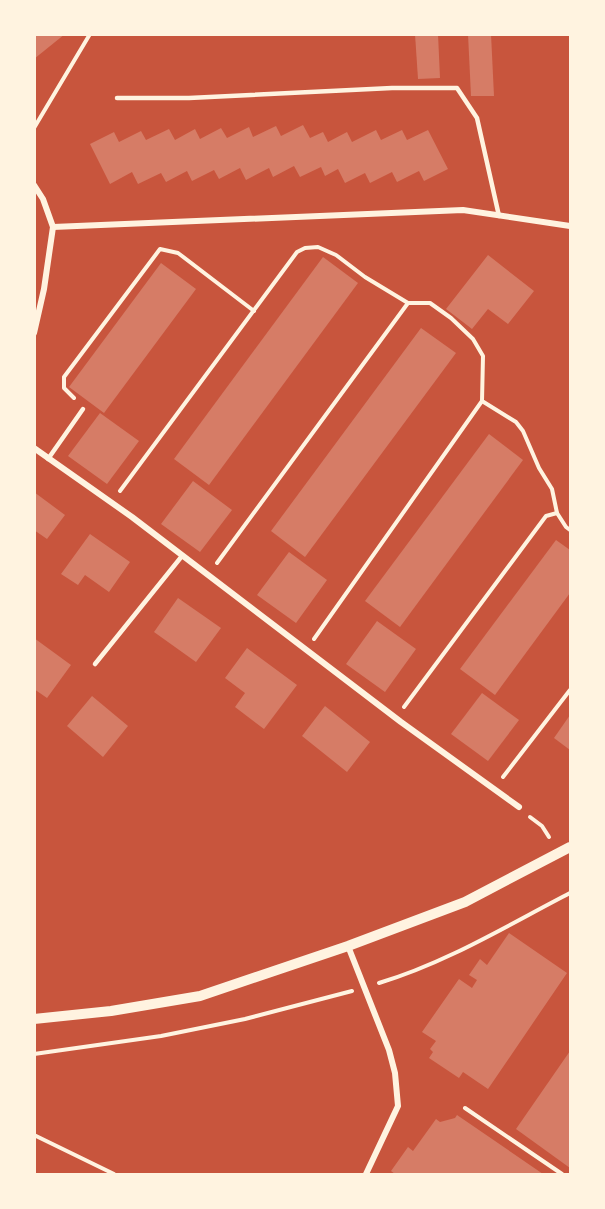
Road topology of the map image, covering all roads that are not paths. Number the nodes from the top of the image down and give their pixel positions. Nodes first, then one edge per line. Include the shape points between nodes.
1 (117, 98) dead end
2 (34, 185) edge
3 (499, 216) junction
4 (570, 226) edge
5 (53, 227) junction
6 (34, 333) edge
7 (83, 408) road end
8 (34, 448) edge
9 (48, 459) junction
10 (182, 556) junction
11 (95, 664) dead end
12 (519, 807) dead end
13 (570, 847) edge
14 (348, 946) junction
15 (34, 1019) edge
16 (366, 1174) edge

1 - 3 lane via 457,88 477,118
2 - 5 street
3 - 4 street
3 - 5 street via 463,210
5 - 6 street
7 - 9 lane
8 - 9 street
9 - 10 street
10 - 11 lane
10 - 12 street
13 - 14 street via 465,902
14 - 15 street via 200,996
14 - 16 street via 389,1050 398,1106

